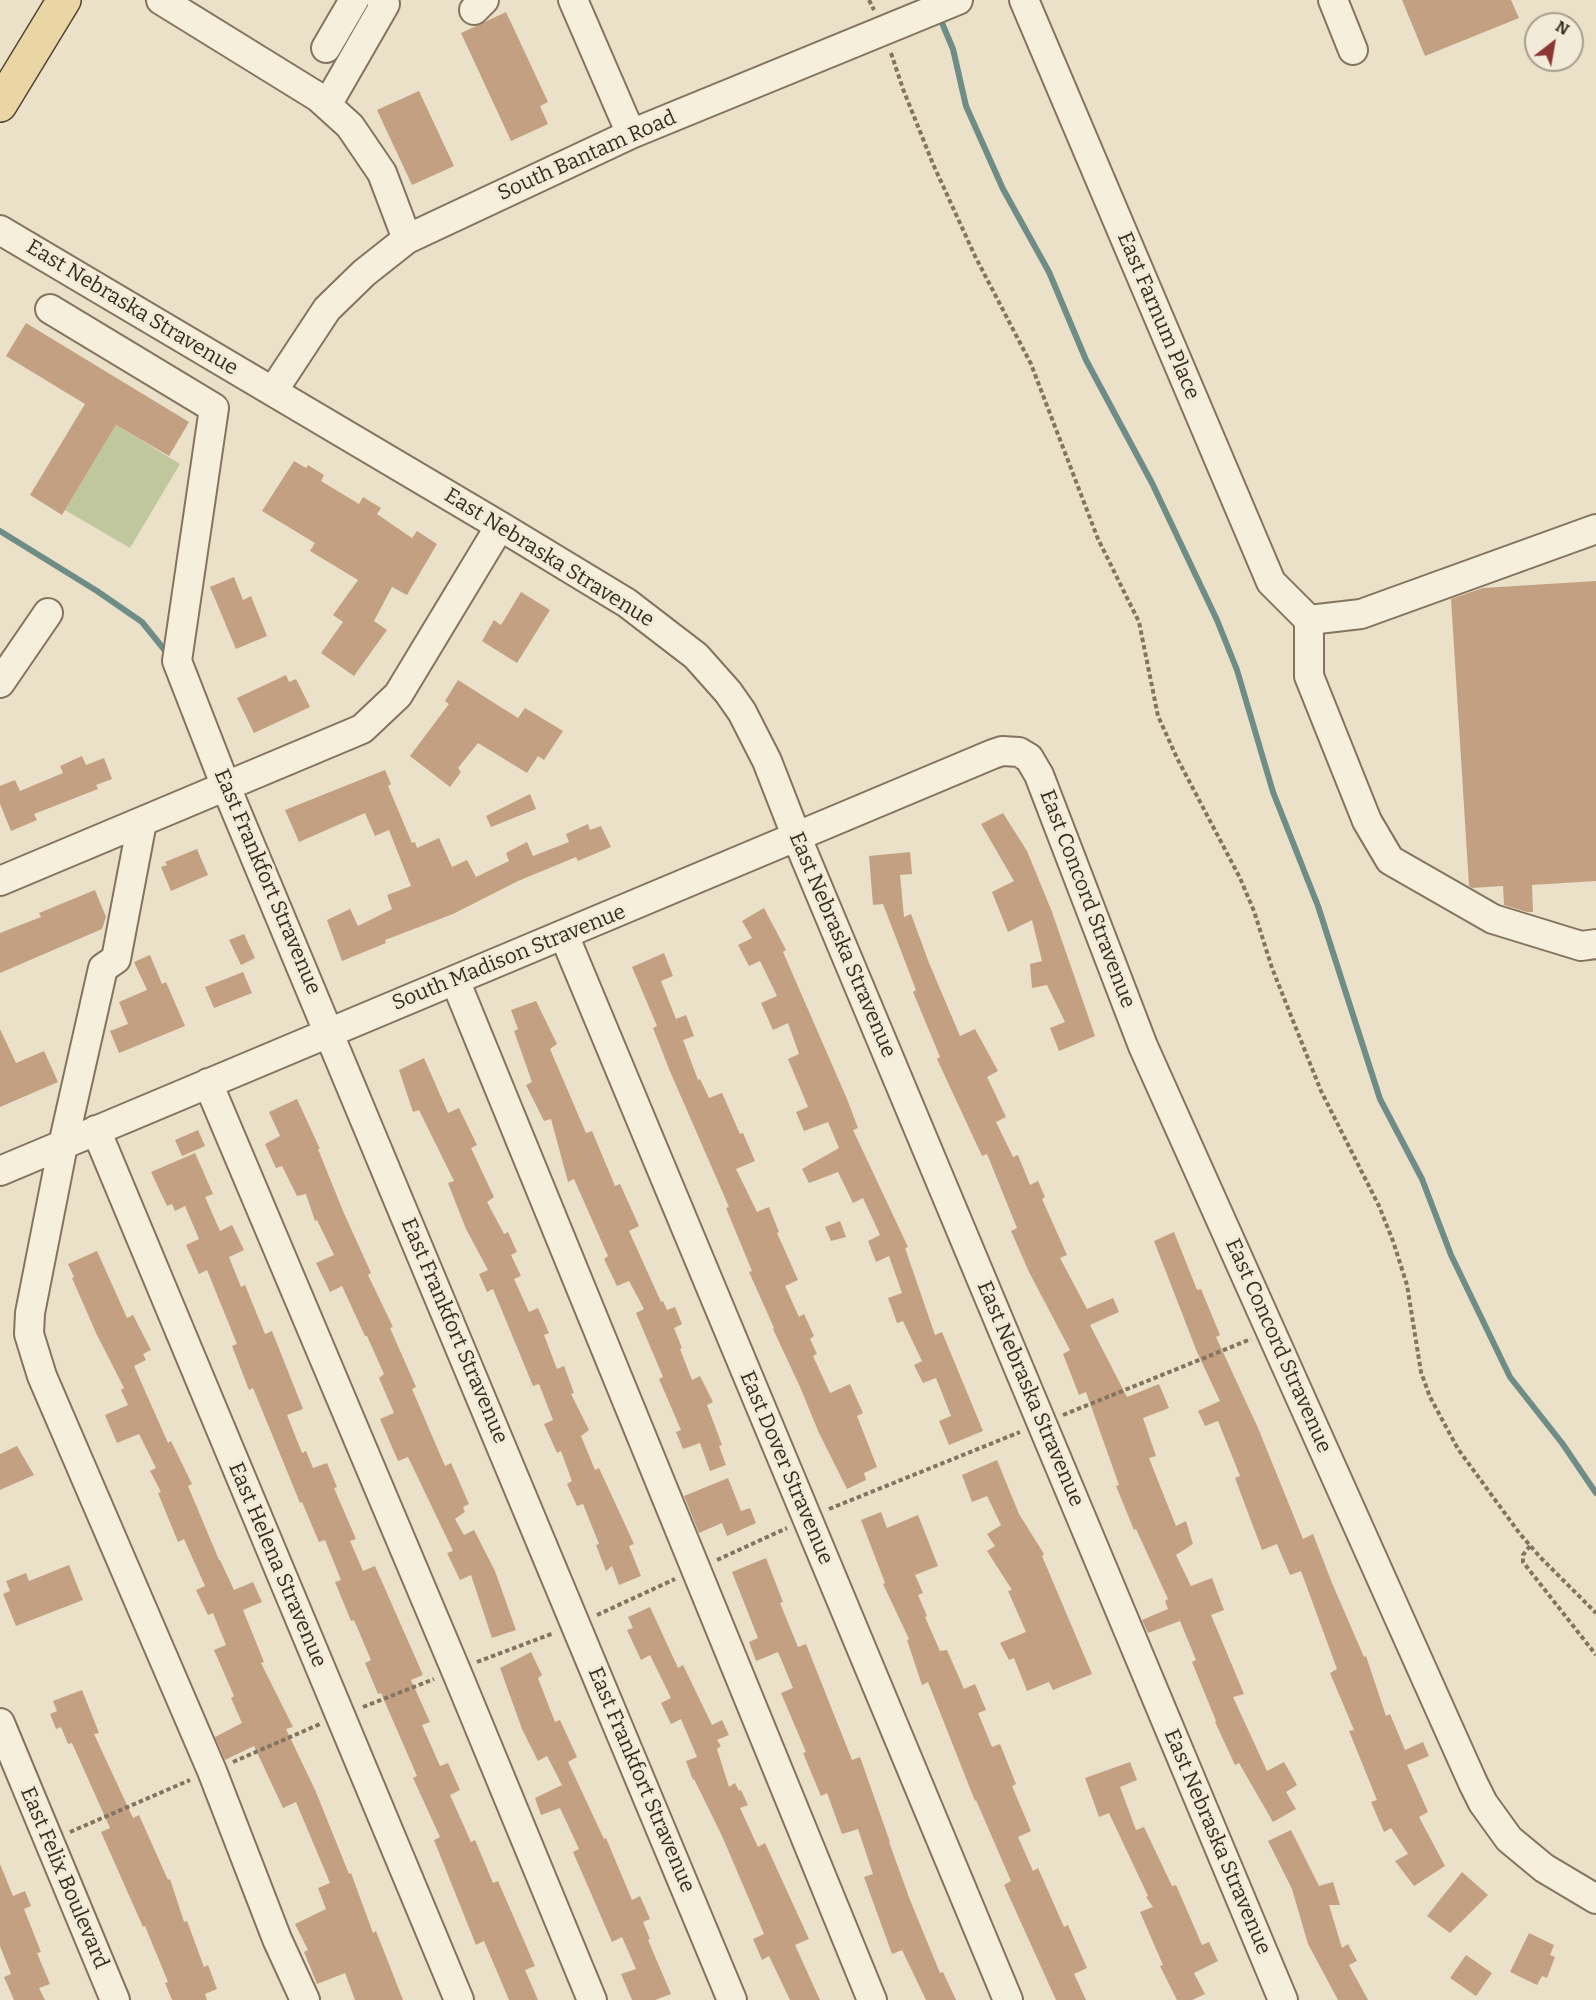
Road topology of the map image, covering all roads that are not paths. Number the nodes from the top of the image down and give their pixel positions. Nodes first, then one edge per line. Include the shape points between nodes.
1 (64, 0) edge
2 (161, 0) edge
3 (354, 0) edge
4 (573, 0) edge
5 (957, 0) edge
6 (1024, 0) edge
7 (1333, 0) edge
8 (386, 1) edge
9 (1353, 50) dead end
10 (338, 55) junction
11 (0, 105) edge
12 (327, 105) junction
13 (631, 134) junction
14 (0, 230) edge
15 (407, 239) junction
16 (51, 309) dead end
17 (273, 391) junction
18 (500, 525) junction
19 (1596, 529) edge
20 (48, 613) dead end
21 (1309, 620) junction
22 (0, 683) edge
23 (1019, 752) joint
24 (226, 787) junction
25 (142, 822) junction
26 (797, 838) junction
27 (0, 881) edge
28 (564, 935) junction
29 (1596, 944) edge
30 (455, 980) junction
31 (329, 1032) junction
32 (208, 1083) junction
33 (96, 1130) junction
34 (63, 1145) junction
35 (0, 1171) edge
36 (0, 1723) edge
37 (1596, 1899) edge
38 (115, 2000) edge
39 (305, 2000) edge
40 (459, 2000) edge
41 (592, 2000) edge
42 (732, 2000) edge
43 (872, 2000) edge
44 (1008, 2000) edge
45 (1283, 2000) edge

1 - 11 main road
2 - 12 street
3 - 10 street
4 - 13 street
5 - 13 street, South Bantam Road
6 - 21 street, East Farnum Place via 1271,582
7 - 9 street
8 - 10 street
10 - 12 street
12 - 15 street via 350,126 382,173
13 - 15 street, South Bantam Road
14 - 17 street, East Nebraska Stravenue
15 - 17 street, South Bantam Road via 327,309
16 - 24 street, East Frankfort Stravenue via 214,408 177,661
17 - 18 street, East Nebraska Stravenue
18 - 24 street via 398,695 362,729
18 - 26 street, East Nebraska Stravenue via 637,610 713,673 756,737
19 - 21 street via 1361,614
20 - 22 street
21 - 29 street via 1309,676 1367,821 1390,860 1493,919 1581,946
23 - 26 street, South Madison Stravenue via 993,754
23 - 37 street, East Concord Stravenue via 1029,758 1039,775 1143,1046 1483,1803 1509,1839 1526,1854
24 - 25 street
24 - 31 street, East Frankfort Stravenue
25 - 27 street
25 - 34 street via 116,959 103,968
26 - 28 street, South Madison Stravenue
26 - 45 street, East Nebraska Stravenue
28 - 30 street, South Madison Stravenue
28 - 44 street, East Dover Stravenue
30 - 31 street, South Madison Stravenue
30 - 43 street
31 - 32 street, South Madison Stravenue
31 - 42 street, East Frankfort Stravenue
32 - 33 street, South Madison Stravenue
32 - 41 street
33 - 34 street, South Madison Stravenue
33 - 40 street, East Helena Stravenue
34 - 35 street, South Madison Stravenue
34 - 39 street via 29,1334 42,1376 213,1771 277,1939
36 - 38 street, East Felix Boulevard

